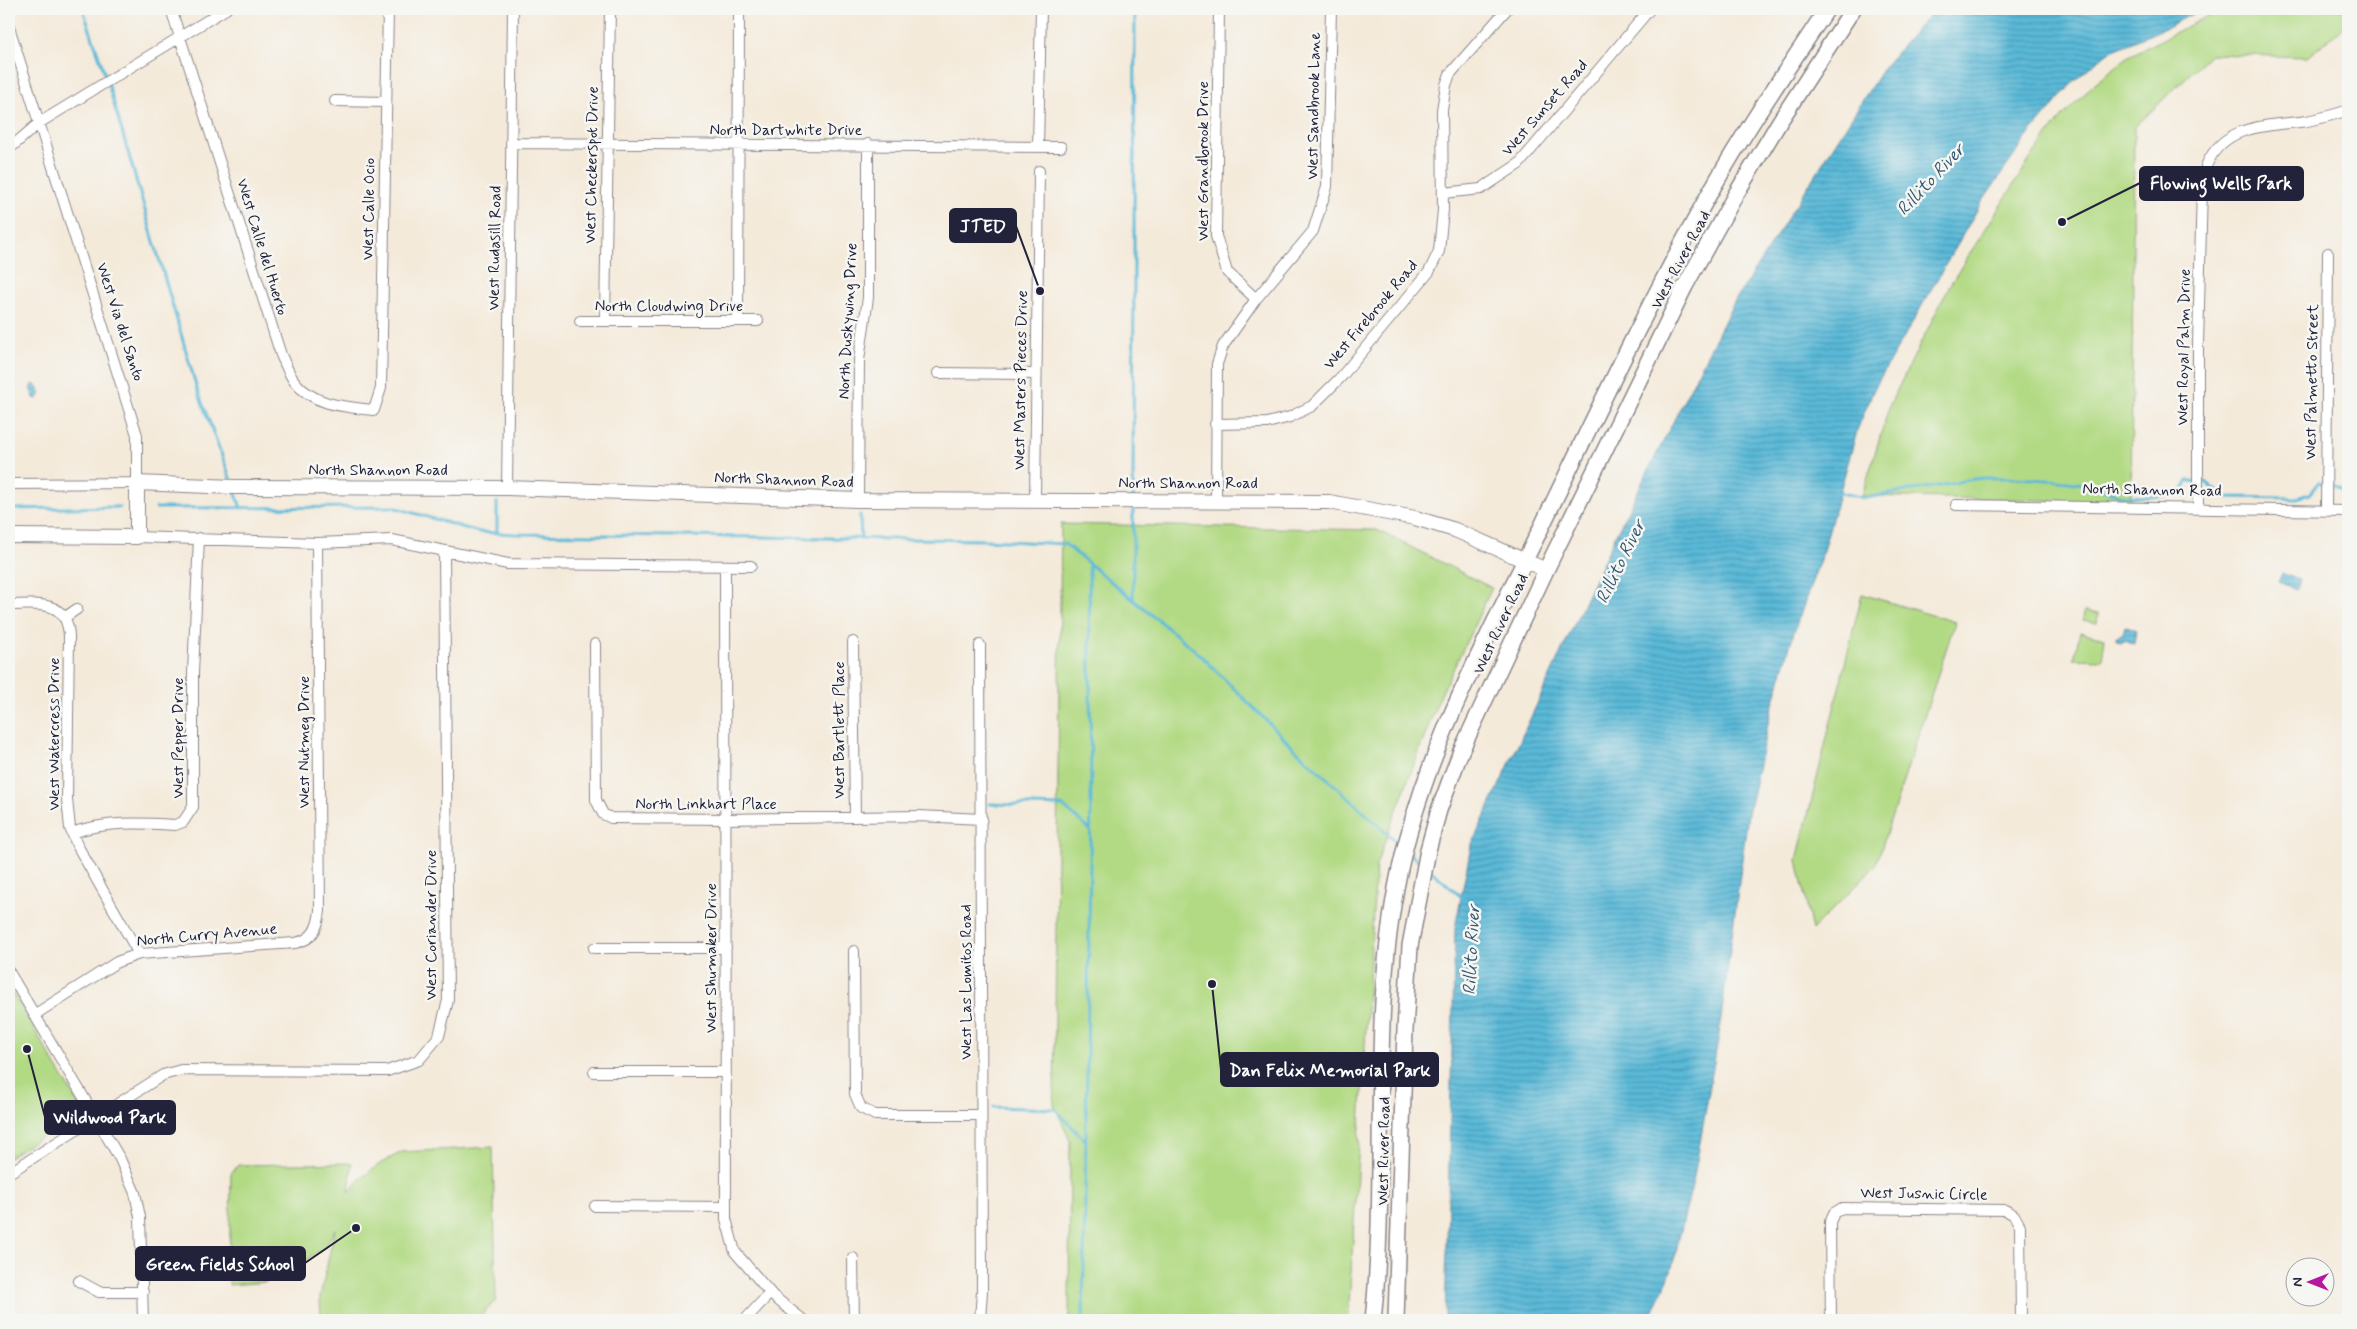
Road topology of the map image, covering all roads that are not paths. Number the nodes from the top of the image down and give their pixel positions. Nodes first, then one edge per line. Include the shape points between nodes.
1 (171, 9) edge
2 (226, 9) edge
3 (388, 9) edge
4 (513, 9) edge
5 (610, 9) edge
6 (740, 9) edge
7 (1040, 9) edge
8 (1219, 9) edge
9 (1331, 9) edge
10 (1505, 9) edge
11 (1650, 9) edge
12 (1827, 9) edge
13 (1853, 9) edge
14 (9, 27) edge
15 (180, 35) junction
16 (335, 101) dead end
17 (386, 102) junction
18 (2348, 110) edge
19 (39, 123) junction
20 (511, 143) junction
21 (607, 144) junction
22 (868, 144) junction
23 (740, 145) junction
24 (1038, 147) junction
25 (1061, 147) dead end
26 (9, 149) edge
27 (1039, 171) dead end
28 (1443, 193) junction
29 (2328, 253) dead end
30 (1256, 299) junction
31 (580, 321) dead end
32 (605, 321) junction
33 (738, 321) junction
34 (758, 321) dead end
35 (938, 374) dead end
36 (1036, 374) junction
37 (374, 410) joint
38 (1215, 424) junction
39 (138, 483) junction
40 (9, 484) edge
41 (506, 488) junction
42 (858, 500) junction
43 (1035, 500) junction
44 (1216, 500) junction
45 (1956, 505) dead end
46 (2198, 508) junction
47 (2326, 511) junction
48 (2348, 511) edge
49 (9, 536) edge
50 (137, 537) junction
51 (199, 538) junction
52 (318, 543) junction
53 (444, 551) junction
54 (1524, 560) junction
55 (725, 566) junction
56 (751, 566) dead end
57 (1546, 570) junction
58 (9, 606) edge
59 (77, 609) dead end
60 (64, 618) junction
61 (854, 642) dead end
62 (595, 644) dead end
63 (980, 645) dead end
64 (855, 817) junction
65 (982, 818) junction
66 (726, 819) junction
67 (72, 833) junction
68 (311, 939) joint
69 (594, 948) dead end
70 (726, 948) junction
71 (854, 951) dead end
72 (139, 954) junction
73 (9, 972) edge
74 (34, 1015) junction
75 (594, 1072) dead end
76 (726, 1072) junction
77 (981, 1116) junction
78 (96, 1118) junction
79 (9, 1173) edge
80 (595, 1206) dead end
81 (726, 1207) junction
82 (854, 1258) dead end
83 (79, 1281) dead end
84 (143, 1292) junction
85 (770, 1293) junction
86 (143, 1320) edge
87 (745, 1320) edge
88 (803, 1320) edge
89 (854, 1320) edge
90 (980, 1320) edge
91 (1373, 1320) edge
92 (1396, 1320) edge
93 (1831, 1320) edge
94 (2021, 1320) edge

1 - 15 street, West Calle del Huerto
2 - 15 street
3 - 17 street, West Calle Ocio
4 - 20 street, West Rudasill Road
5 - 21 street, West Checkerspot Drive
6 - 23 street
7 - 24 street
8 - 30 street, West Grandbrook Drive via 1216,236 1227,272
9 - 30 street, West Sandbrook Lane via 1327,187 1313,230
10 - 28 street, West Firebrook Road via 1450,74 1446,85 1442,110
11 - 28 street, West Sunset Road via 1519,164 1481,189
12 - 54 main road, West River Road via 1713,187 1657,291
13 - 57 main road, West River Road via 1775,129 1685,286
14 - 19 street, West Via del Santo
15 - 19 street
15 - 37 street, West Calle del Huerto via 281,355 296,383 318,400 340,407
16 - 17 street
17 - 37 street, West Calle Ocio via 381,388
18 - 46 street, West Royal Palm Drive via 2240,131 2218,147 2207,164 2202,187
19 - 26 street
19 - 39 street, West Via del Santo via 137,435
20 - 21 street, North Dartwhite Drive
20 - 41 street, West Rudasill Road
21 - 23 street, North Dartwhite Drive
21 - 32 street, West Checkerspot Drive
22 - 23 street, North Dartwhite Drive
22 - 24 street, North Dartwhite Drive
22 - 42 street, North Duskywing Drive via 868,298 859,360
23 - 33 street
24 - 25 street, North Dartwhite Drive
27 - 36 street, West Masters Pieces Drive
28 - 38 street, West Firebrook Road via 1439,251 1429,272 1341,377 1312,406 1290,417 1267,423
29 - 47 street, West Palmetto Street
30 - 38 street, West Sandbrook Lane via 1223,346 1217,364
31 - 32 street, North Cloudwing Drive
32 - 33 street, North Cloudwing Drive
33 - 34 street, North Cloudwing Drive
35 - 36 street
36 - 43 street, West Masters Pieces Drive
38 - 44 street, West Sandbrook Lane
39 - 40 street, North Shannon Road
39 - 41 street, North Shannon Road via 234,487
39 - 50 street, West Via del Santo
41 - 42 street, North Shannon Road
42 - 43 street, North Shannon Road
43 - 44 street, North Shannon Road
44 - 54 street, North Shannon Road via 1330,502 1415,518 1455,530
45 - 46 street, North Shannon Road
46 - 47 street, North Shannon Road
47 - 48 street, North Shannon Road
49 - 50 street
50 - 51 street
51 - 52 street
51 - 67 street, West Pepper Drive via 193,674 193,807 188,822 175,825 121,824 85,828
52 - 53 street via 392,540
52 - 68 street, West Nutmeg Drive via 320,911
53 - 55 street via 508,564
53 - 78 street, West Coriander Drive via 448,1000 439,1036 419,1060 387,1071 181,1070 163,1075
54 - 57 street, North Shannon Road
54 - 91 main road, West River Road via 1441,739 1400,871 1387,941 1383,1000
55 - 56 street
55 - 66 street, West Shumaker Drive
57 - 92 main road, West River Road via 1461,750 1428,850 1410,946
58 - 60 street via 51,606
59 - 60 street
60 - 67 street, West Watercress Drive via 69,636 67,799
61 - 64 street, West Bartlett Place
62 - 66 street, North Linkhart Place via 598,816
63 - 65 street, West Las Lomitos Road
64 - 65 street, North Linkhart Place
64 - 66 street, North Linkhart Place
65 - 77 street, West Las Lomitos Road
66 - 70 street, West Shumaker Drive
67 - 72 street, West Watercress Drive
68 - 72 street, North Curry Avenue via 295,943
69 - 70 street
70 - 76 street, West Shumaker Drive
71 - 77 street via 855,1094 860,1113
72 - 74 street, North Curry Avenue via 117,962
73 - 74 street
74 - 78 street
75 - 76 street
76 - 81 street, West Shumaker Drive
77 - 90 street, West Las Lomitos Road
78 - 79 street, West Coriander Drive
78 - 84 street via 135,1193 140,1217
80 - 81 street
81 - 85 street, West Shumaker Drive via 735,1252
82 - 89 street
83 - 84 street via 99,1292
84 - 86 street
85 - 87 street
85 - 88 street, West Shumaker Drive
93 - 94 street, West Jusnic Circle via 1831,1210 1842,1208 2005,1210 2019,1214

